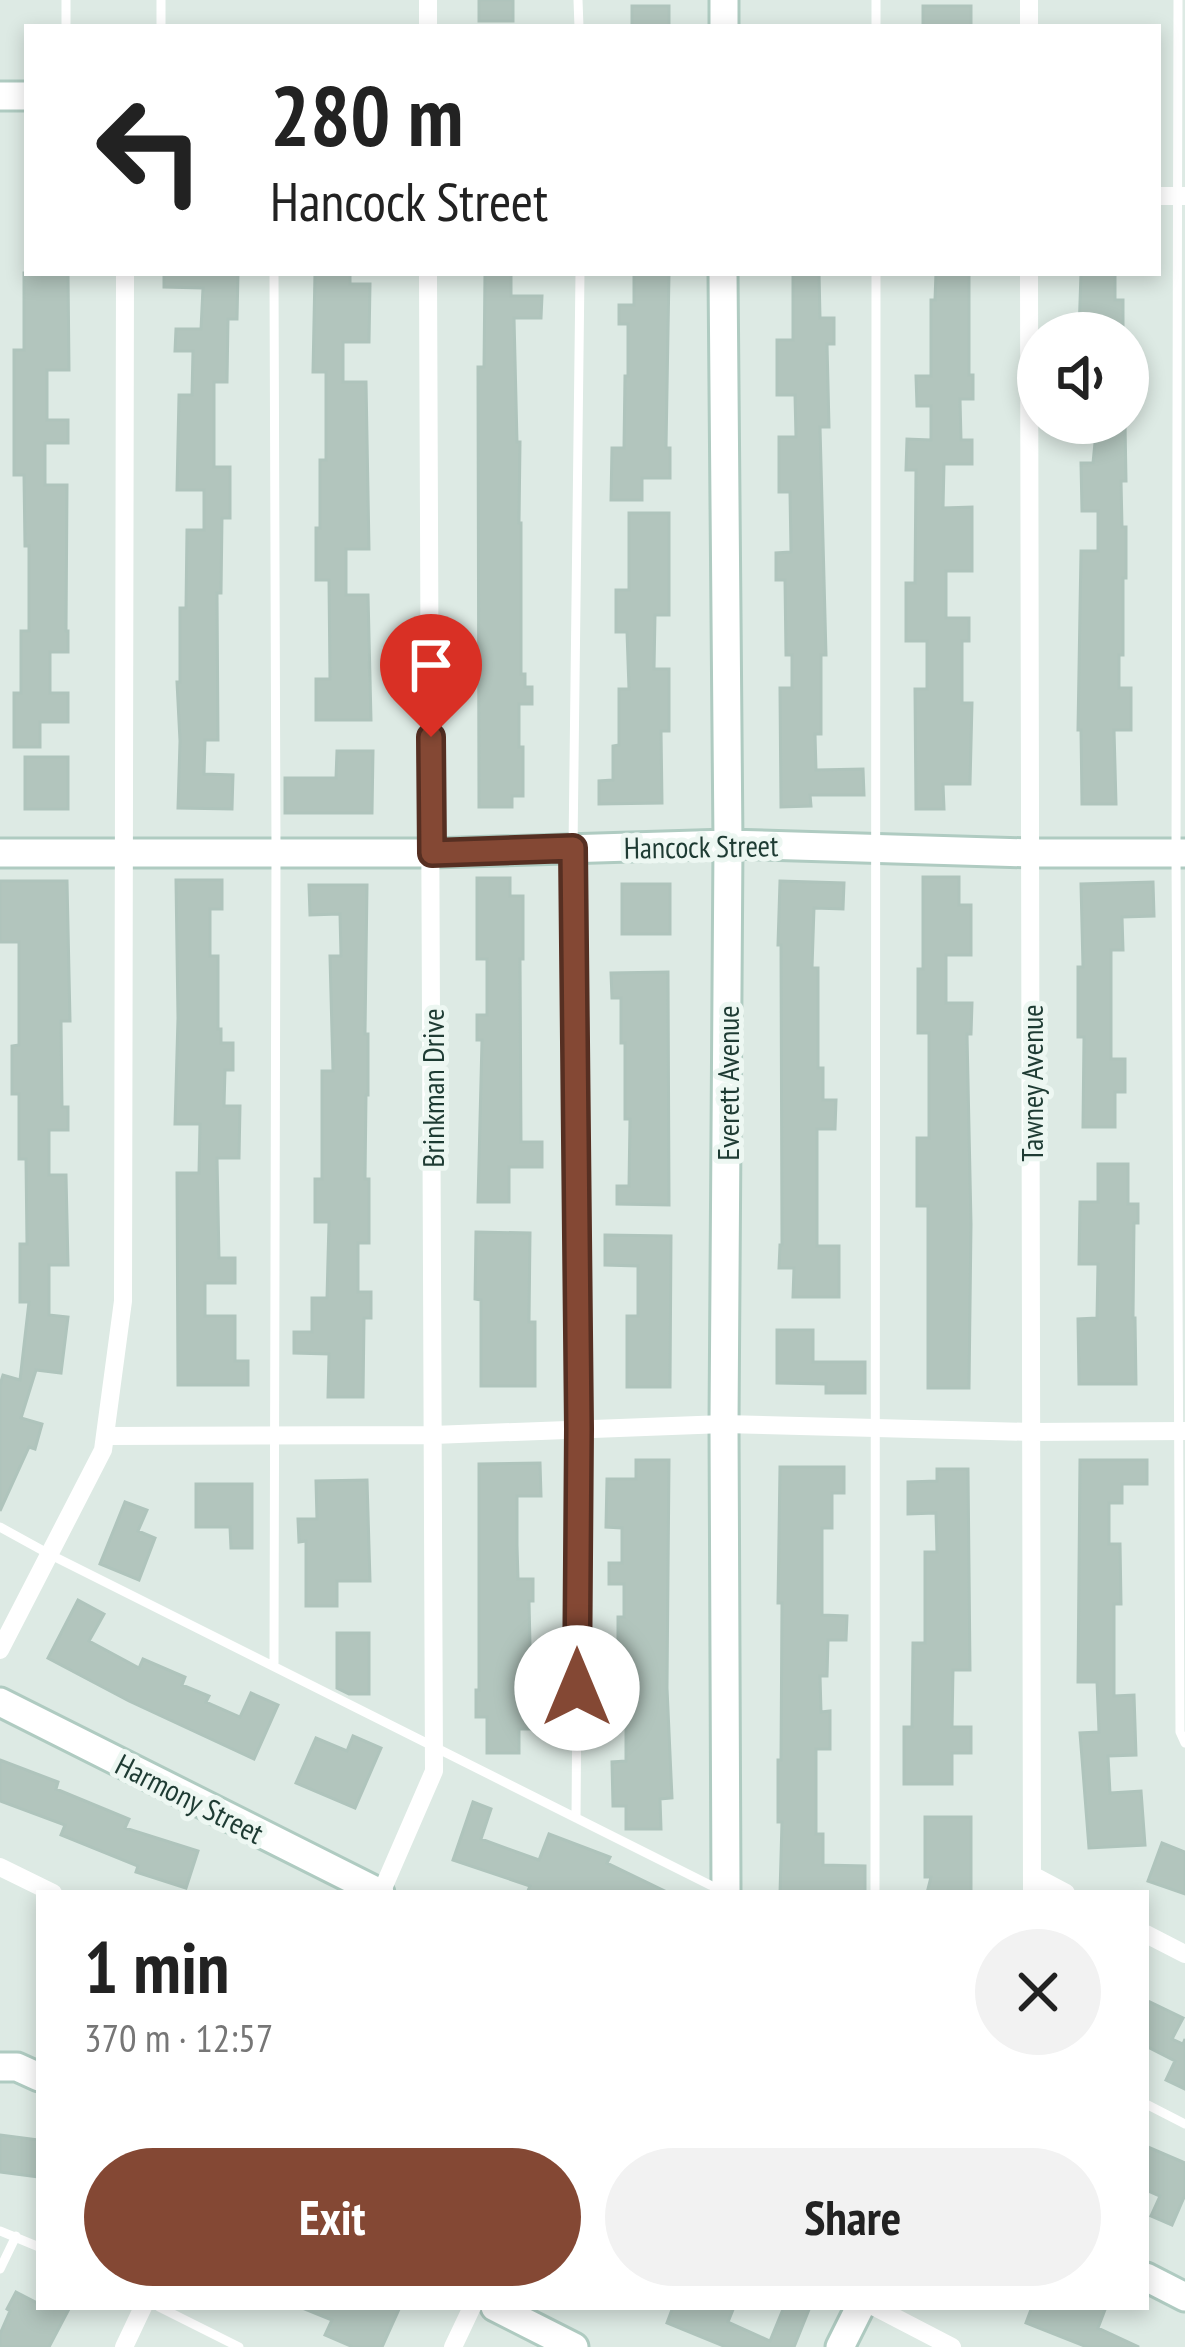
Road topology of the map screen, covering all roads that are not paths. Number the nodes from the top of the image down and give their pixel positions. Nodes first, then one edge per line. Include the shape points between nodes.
1 (1178, 0) edge
2 (1182, 196) edge
3 (125, 276) edge
4 (274, 276) edge
5 (428, 276) edge
6 (580, 276) edge
7 (723, 276) edge
8 (876, 276) edge
9 (1029, 276) edge
10 (728, 844) junction
11 (573, 848) junction
12 (876, 848) junction
13 (0, 853) edge
14 (124, 853) junction
15 (276, 853) junction
16 (432, 853) junction
17 (1030, 853) junction
18 (1180, 853) edge
19 (724, 1424) junction
20 (874, 1428) junction
21 (579, 1429) junction
22 (1031, 1432) junction
23 (1182, 1432) edge
24 (275, 1435) junction
25 (433, 1435) junction
26 (105, 1436) junction
27 (0, 1526) edge
28 (49, 1554) junction
29 (0, 1650) edge
30 (274, 1666) junction
31 (0, 1702) edge
32 (1185, 1743) edge
33 (434, 1747) junction
34 (576, 1818) junction
35 (0, 1867) edge
36 (1032, 1884) edge
37 (46, 1890) edge
38 (375, 1890) edge
39 (382, 1890) edge
40 (720, 1890) edge
41 (726, 1890) edge
42 (875, 1890) edge
43 (1149, 1936) edge
44 (1185, 1954) edge
45 (0, 2067) edge
46 (36, 2076) edge
47 (1149, 2106) edge
48 (1185, 2124) edge
49 (0, 2231) edge
50 (16, 2236) junction
51 (36, 2246) edge
52 (0, 2269) edge
53 (1149, 2279) edge
54 (1185, 2297) edge
55 (142, 2310) edge
56 (165, 2310) edge
57 (471, 2310) edge
58 (501, 2310) edge
59 (858, 2310) edge
60 (881, 2310) edge
61 (124, 2347) edge
62 (239, 2347) edge
63 (453, 2347) edge
64 (574, 2347) edge
65 (840, 2347) edge
66 (952, 2347) edge

1 - 2 lane
2 - 18 lane
3 - 14 street
4 - 15 lane
5 - 16 street, Brinkman Drive
6 - 11 lane
7 - 10 street, Everett Avenue
8 - 12 lane
9 - 17 street, Tawney Avenue
10 - 11 street, Hancock Street
10 - 12 street, Hancock Street
10 - 19 street, Everett Avenue
11 - 16 street, Hancock Street
11 - 21 lane
12 - 17 street, Hancock Street
12 - 20 lane
13 - 14 street, Hancock Street
14 - 15 street, Hancock Street
14 - 26 street via 123,1301
15 - 16 street, Hancock Street
15 - 24 lane
16 - 25 street, Brinkman Drive
17 - 18 street, Hancock Street
17 - 22 street, Tawney Avenue
18 - 23 lane
19 - 20 street
19 - 21 street
19 - 41 street, Everett Avenue
20 - 22 street
20 - 42 lane
21 - 25 street
21 - 34 lane
22 - 23 street
22 - 36 street, Tawney Avenue
23 - 32 lane
24 - 25 street
24 - 26 street
24 - 30 lane
25 - 33 street, Brinkman Drive
26 - 28 street
27 - 28 lane
28 - 29 street
28 - 30 lane
30 - 33 lane
31 - 38 street, Harmony Street
33 - 34 lane
33 - 39 street, Brinkman Drive via 434,1771
34 - 40 lane
35 - 37 street
43 - 44 street
45 - 46 street
47 - 48 lane
49 - 50 lane
50 - 51 lane
50 - 52 lane
53 - 54 street
55 - 61 street
56 - 62 lane
57 - 63 street
58 - 64 street
59 - 65 street
60 - 66 street

